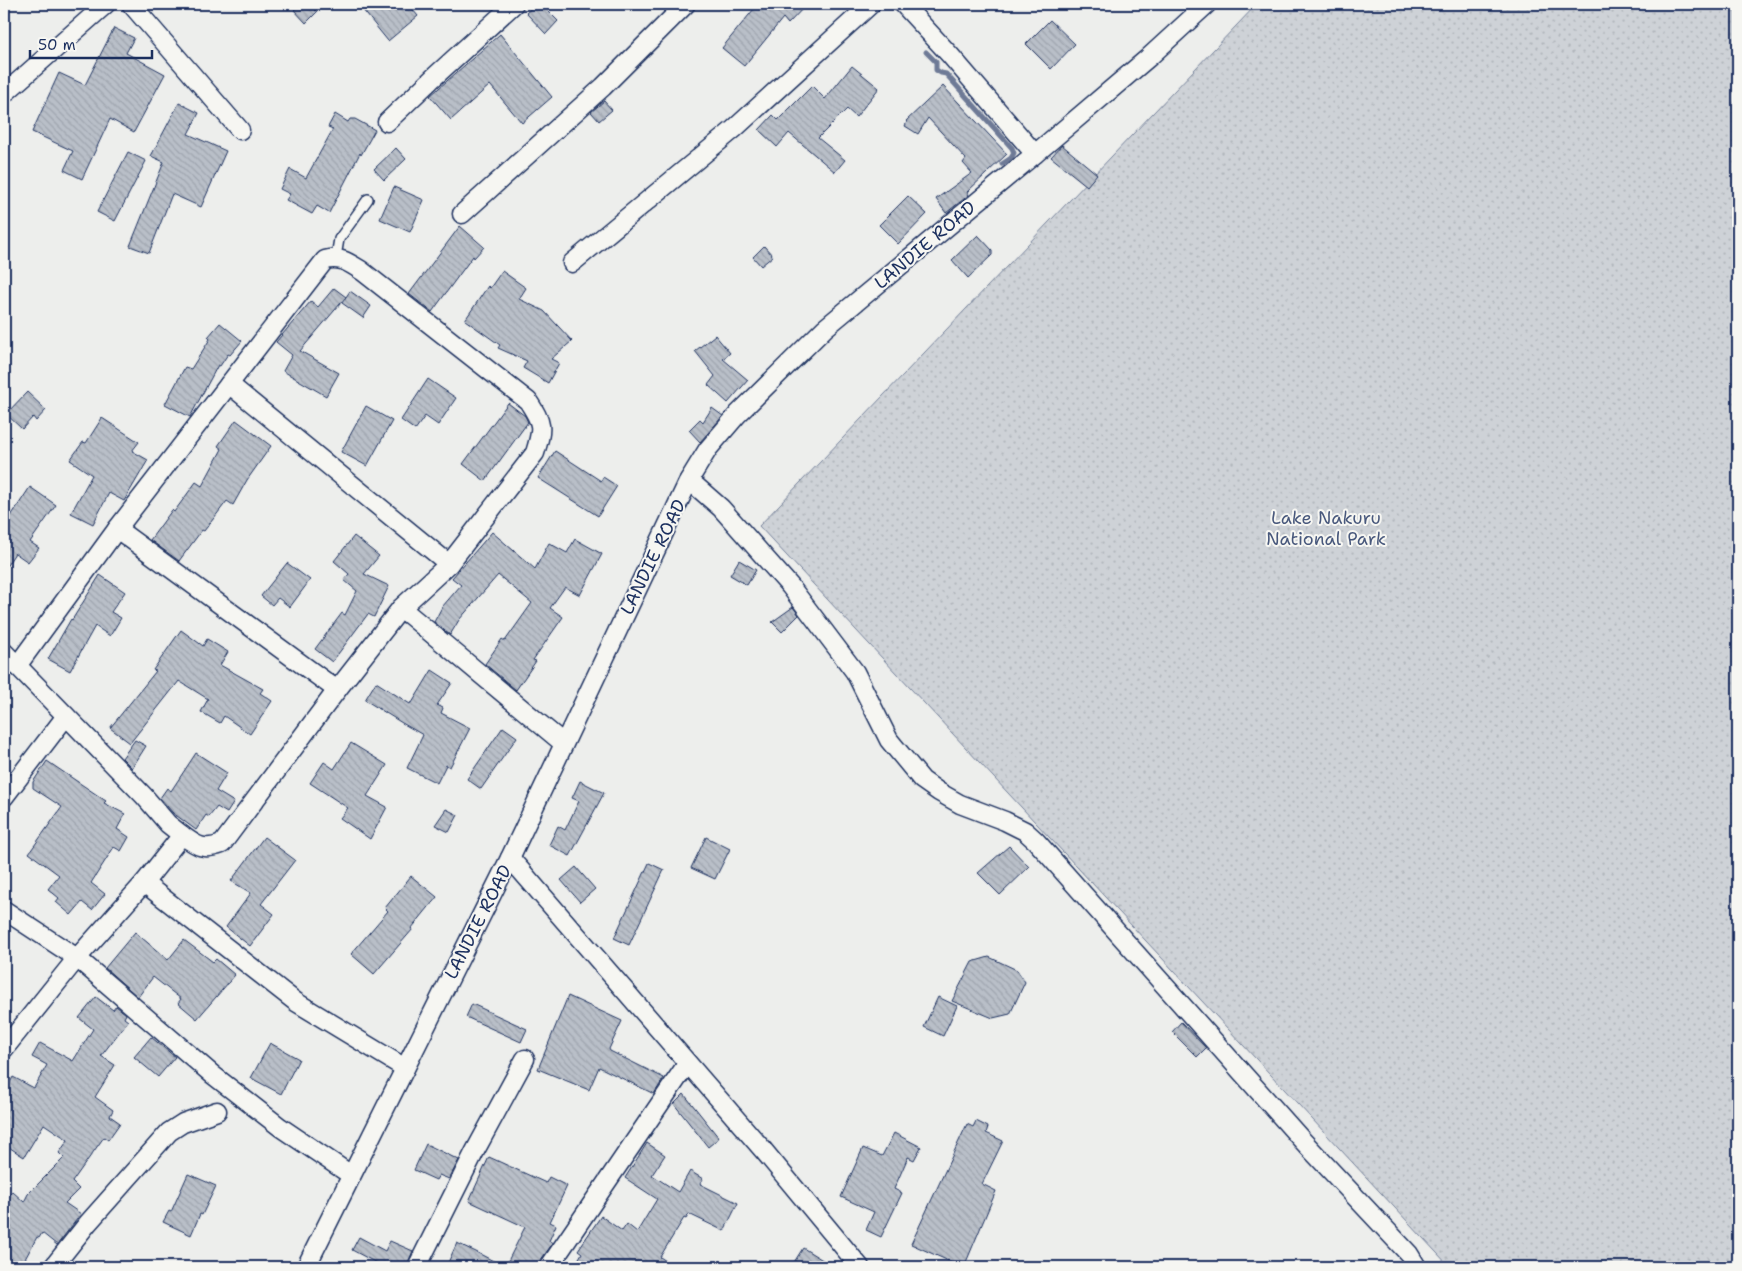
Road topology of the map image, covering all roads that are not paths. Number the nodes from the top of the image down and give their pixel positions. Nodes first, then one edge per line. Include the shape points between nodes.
1 (106, 4) edge
2 (131, 4) edge
3 (514, 4) edge
4 (686, 4) edge
5 (871, 4) edge
6 (904, 4) edge
7 (1207, 4) edge
8 (4, 94) edge
9 (387, 122) dead end
10 (240, 130) dead end
11 (1035, 154) junction
12 (368, 199) dead end
13 (462, 214) dead end
14 (336, 257) junction
15 (572, 263) dead end
16 (229, 384) junction
17 (690, 480) junction
18 (117, 529) junction
19 (449, 564) junction
20 (401, 608) junction
21 (4, 652) edge
22 (17, 666) junction
23 (337, 690) junction
24 (66, 716) junction
25 (564, 743) junction
26 (4, 797) edge
27 (182, 835) junction
28 (510, 858) junction
29 (144, 883) junction
30 (4, 910) edge
31 (77, 958) junction
32 (4, 1049) edge
33 (525, 1059) dead end
34 (687, 1064) junction
35 (405, 1068) junction
36 (217, 1111) dead end
37 (351, 1175) junction
38 (53, 1267) edge
39 (306, 1267) edge
40 (417, 1267) edge
41 (549, 1267) edge
42 (860, 1267) edge
43 (1417, 1267) edge

1 - 8 street
2 - 10 street
3 - 9 street
4 - 13 street via 603,87
5 - 15 street via 734,129
6 - 11 street
7 - 11 street, LANDIE ROAD
11 - 17 street, LANDIE ROAD via 826,328 738,414 708,449
12 - 14 lane via 339,239
14 - 16 street via 325,260
14 - 19 street via 362,271 528,401 538,417 542,432 535,453
16 - 18 street
16 - 19 street
17 - 25 street, LANDIE ROAD
17 - 43 street via 722,508 790,586 855,672 889,740 922,780 960,804 1012,824 1036,841 1296,1133 1409,1254
18 - 22 street
18 - 23 street
19 - 20 street
20 - 23 street
20 - 25 street
21 - 22 street
22 - 24 street
23 - 27 street via 222,844 210,848 196,845
24 - 26 street
24 - 27 street
25 - 28 street, LANDIE ROAD
27 - 29 street
28 - 34 street
28 - 35 street, LANDIE ROAD
29 - 31 street
29 - 35 street via 296,1002
30 - 31 street
31 - 32 street
31 - 37 street via 213,1075 280,1127
33 - 40 street
34 - 41 street
34 - 42 street
35 - 37 street, LANDIE ROAD
36 - 38 street via 183,1123 169,1132 88,1222
37 - 39 street, LANDIE ROAD

